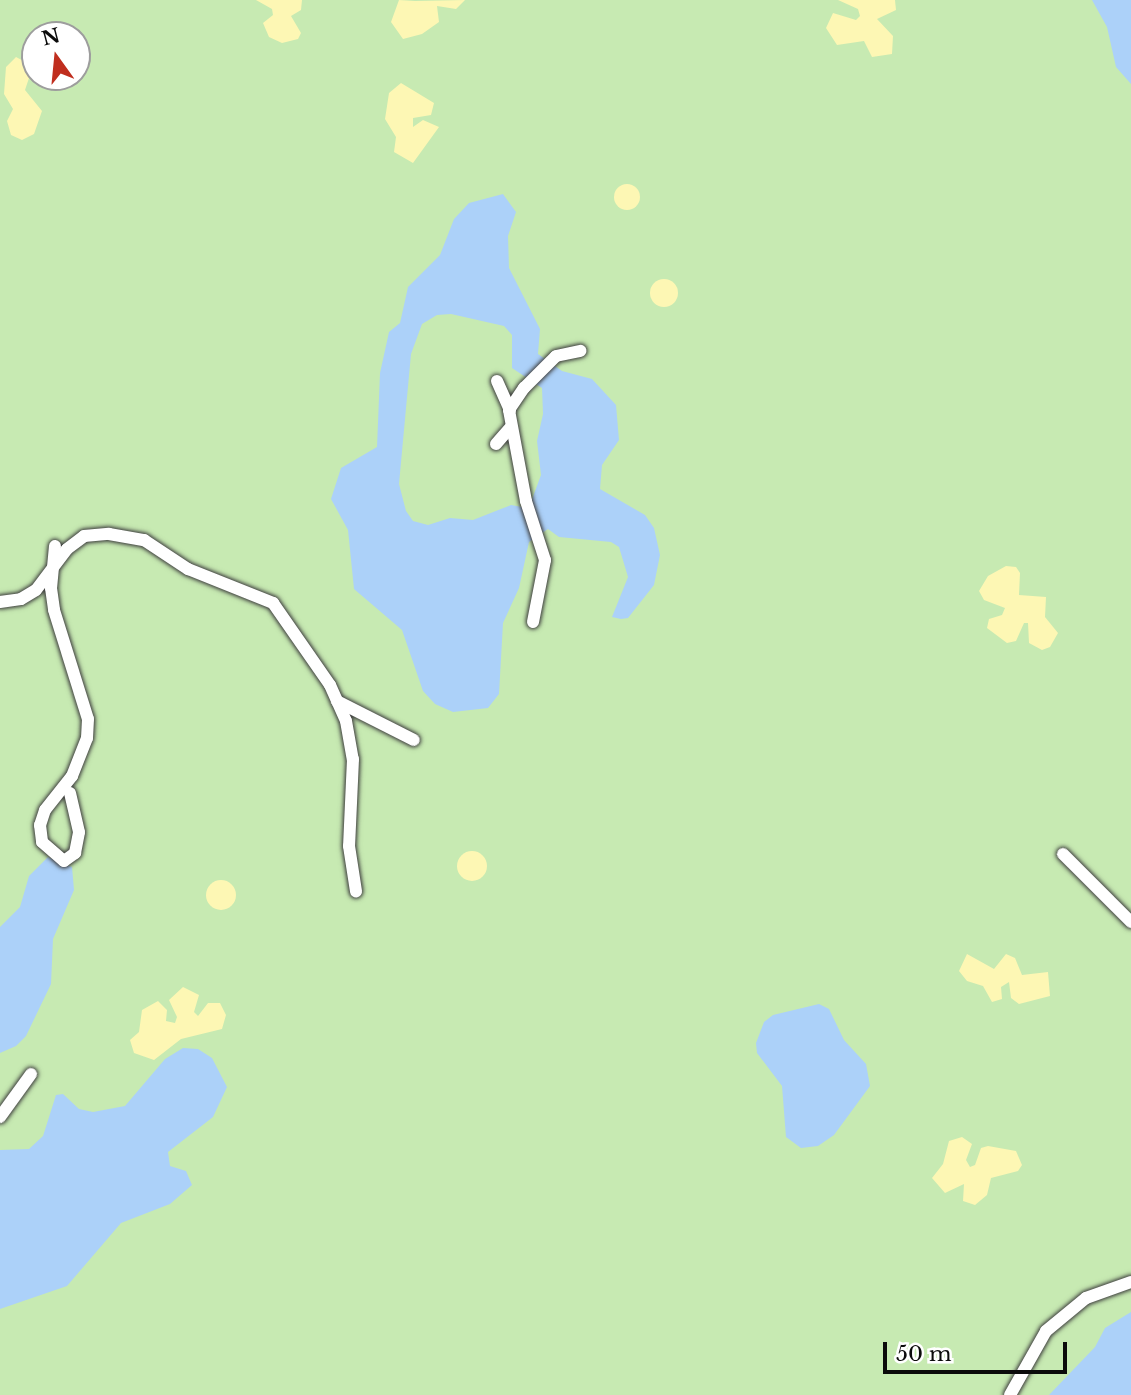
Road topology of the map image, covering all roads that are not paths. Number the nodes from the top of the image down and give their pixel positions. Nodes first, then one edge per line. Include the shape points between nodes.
1 (580, 351) dead end
2 (497, 381) dead end
3 (510, 410) junction
4 (510, 428) junction
5 (496, 444) dead end
6 (55, 546) dead end
7 (51, 571) junction
8 (0, 602) edge
9 (533, 622) dead end
10 (337, 701) junction
11 (414, 740) dead end
12 (69, 793) dead end
13 (1063, 854) dead end
14 (356, 891) dead end
15 (1131, 922) edge
16 (31, 1074) dead end
17 (0, 1117) edge
18 (1131, 1282) edge
19 (1010, 1395) edge

1 - 3 lane via 556,356 524,388
2 - 3 lane
3 - 4 lane
4 - 5 lane
4 - 9 lane via 526,501 543,543 543,581
6 - 7 lane
7 - 8 lane via 21,599
7 - 10 lane via 83,536 109,534 144,540 188,569 273,603 294,628
7 - 12 lane via 57,621 88,719 87,738 72,776 45,810 40,825 42,842 64,861 75,853 79,832
10 - 11 lane
10 - 14 lane via 353,759 349,846
13 - 15 lane
16 - 17 lane
18 - 19 lane via 1086,1298 1046,1331

